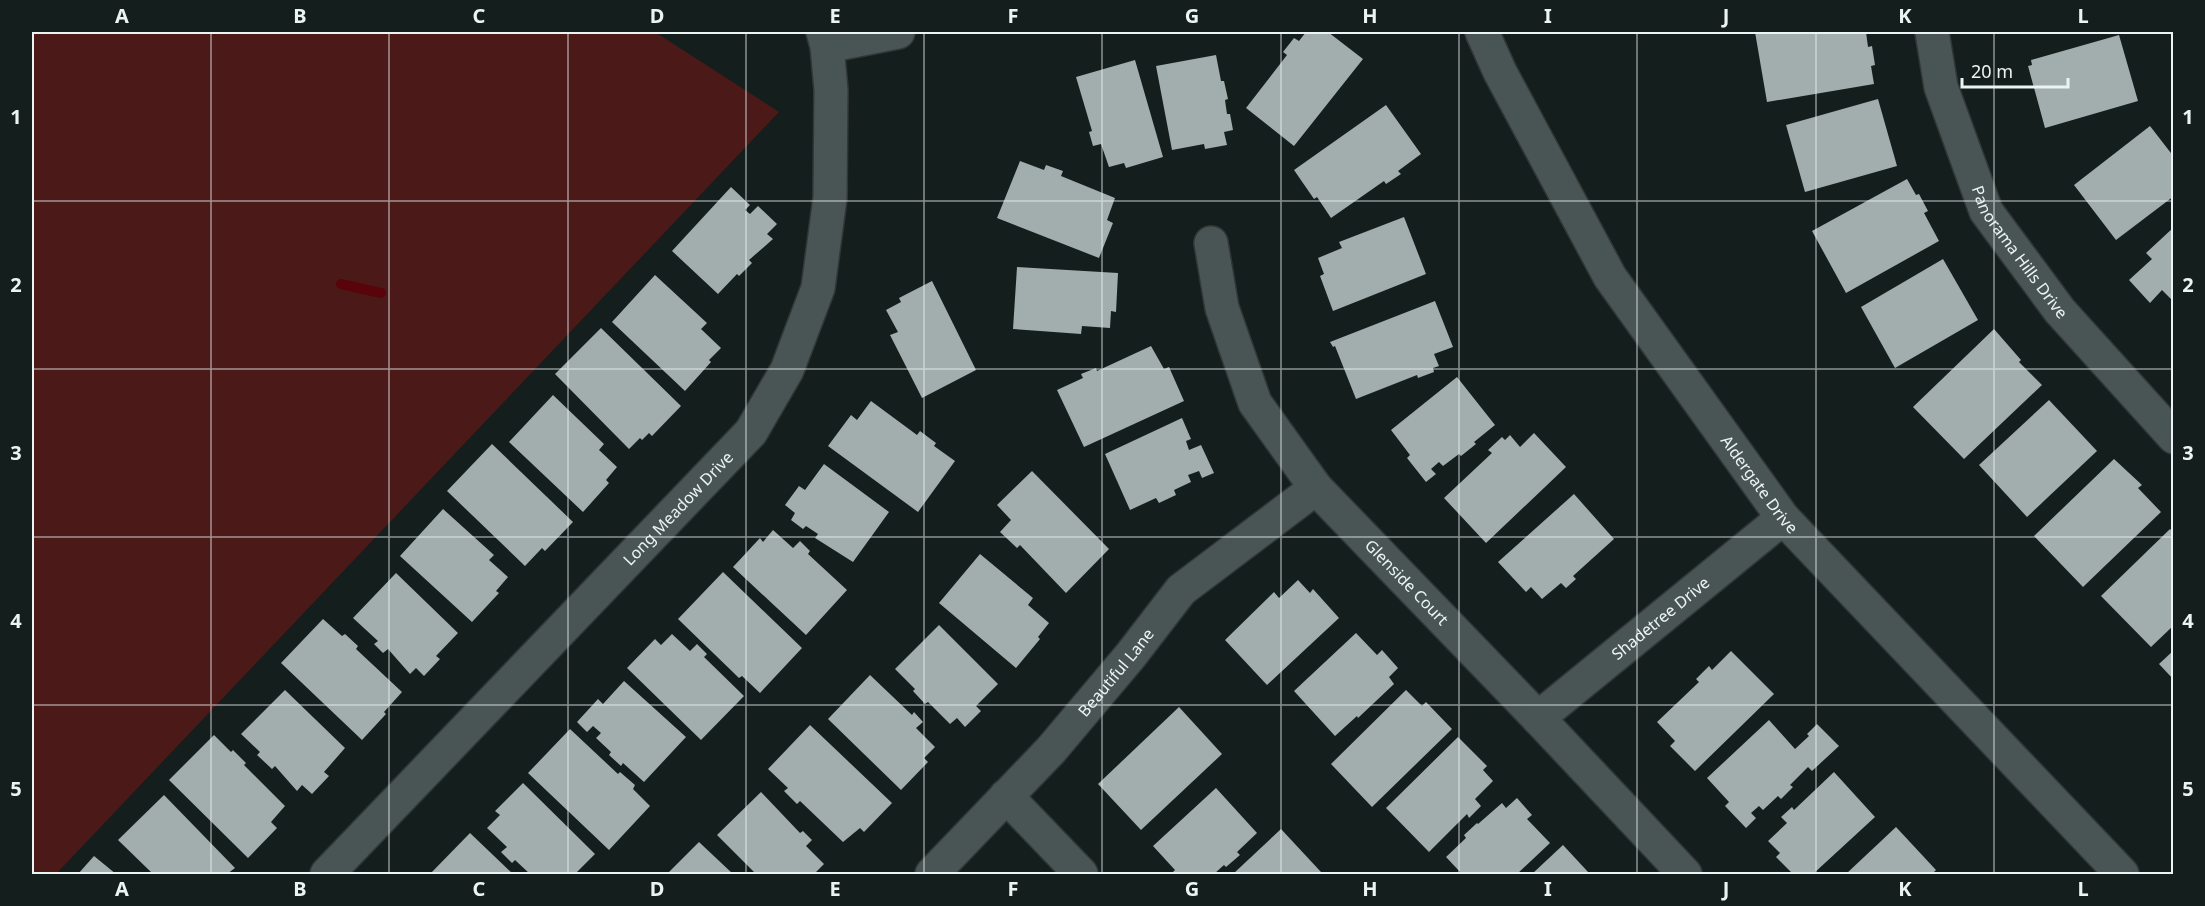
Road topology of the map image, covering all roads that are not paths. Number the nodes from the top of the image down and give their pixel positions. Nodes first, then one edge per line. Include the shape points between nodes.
1 (898, 32) edge
2 (1482, 32) edge
3 (1932, 32) edge
4 (825, 39) edge
5 (1211, 243) dead end
6 (2174, 437) edge
7 (1316, 488) junction
8 (1783, 518) junction
9 (1538, 718) junction
10 (1006, 796) junction
11 (327, 874) edge
12 (932, 874) edge
13 (1081, 874) edge
14 (1685, 874) edge
15 (2122, 874) edge

1 - 4 street
2 - 8 street, Aldergate Drive via 1610,277
3 - 6 street, Panorama Hills Drive via 1941,87 1986,211 2060,311
4 - 11 street, Long Meadow Drive via 831,90 830,198 818,288 787,370 751,432
5 - 7 street, Glenside Court via 1222,308 1255,403
7 - 9 street, Glenside Court
7 - 10 street, Beautiful Lane via 1181,590 1051,750
8 - 9 street, Shadetree Drive
8 - 15 street, Aldergate Drive
9 - 14 street, Glenside Court
10 - 12 street, Beautiful Lane
10 - 13 street

